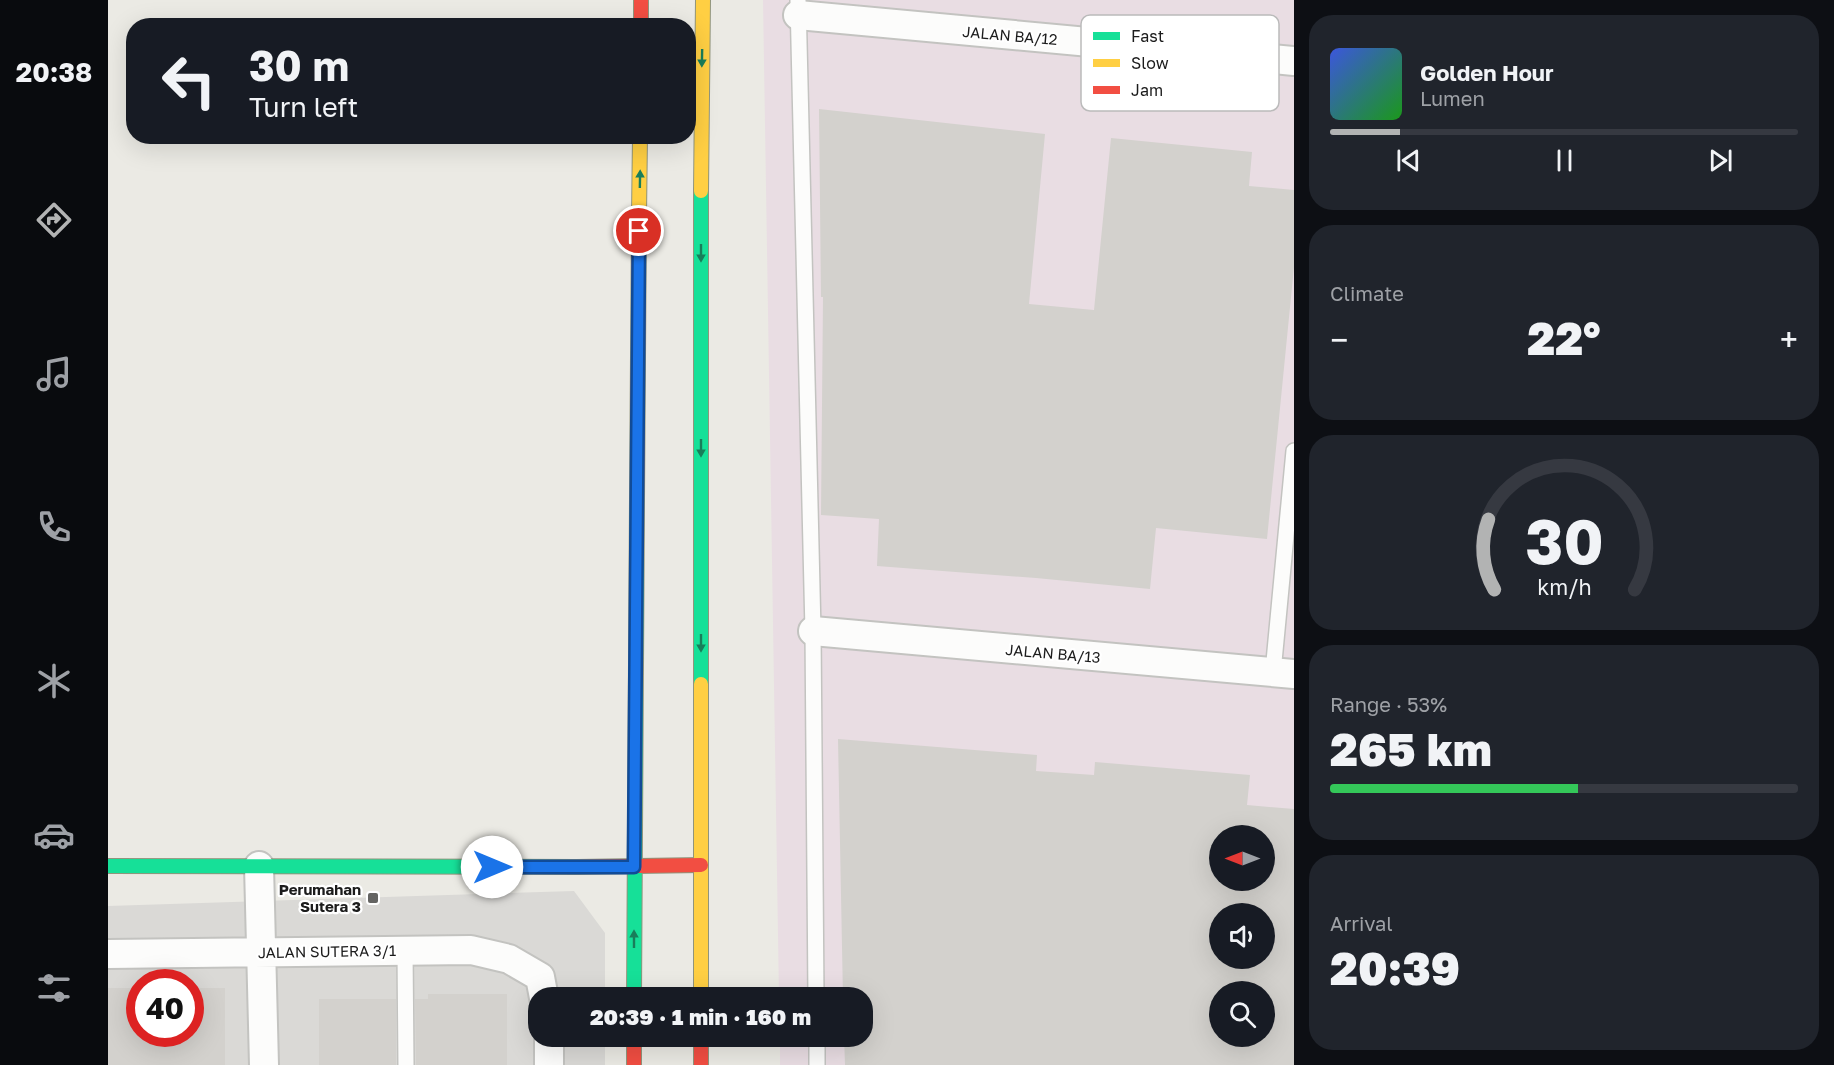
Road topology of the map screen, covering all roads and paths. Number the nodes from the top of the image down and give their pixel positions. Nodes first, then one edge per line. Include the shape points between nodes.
1 (641, 0) edge
2 (703, 0) edge
3 (798, 7) edge
4 (641, 18) edge
5 (1081, 38) edge
6 (1279, 59) edge
7 (1294, 61) edge
8 (640, 144) edge
9 (1294, 451) edge
10 (813, 631) junction
11 (1284, 673) edge
12 (701, 865) junction
13 (108, 866) edge
14 (260, 867) junction
15 (634, 867) junction
16 (405, 950) junction
17 (262, 952) junction
18 (108, 954) edge
19 (542, 987) edge
20 (634, 987) edge
21 (701, 987) edge
22 (816, 987) edge
23 (549, 1047) edge
24 (634, 1047) edge
25 (701, 1047) edge
26 (817, 1047) edge
27 (264, 1065) edge
28 (406, 1065) edge
29 (549, 1065) edge
30 (634, 1065) edge
31 (701, 1065) edge
32 (817, 1065) edge

1 - 4 street
2 -> 12 street
3 - 5 street, JALAN BA/12
3 - 10 lane
6 - 7 street, JALAN BA/12
15 -> 8 street
9 - 11 lane
10 - 11 street, JALAN BA/13
10 - 22 lane
12 - 15 street
12 - 21 street
13 - 14 street
14 - 15 street
14 - 17 street
20 -> 15 street
16 - 17 street, JALAN SUTERA 3/1
16 - 19 street, JALAN SUTERA 3/1 via 471,950 509,959
16 - 28 lane
17 - 18 street, JALAN SUTERA 3/1
17 - 27 street
23 - 29 street
24 - 30 street
25 - 31 street
26 - 32 lane

